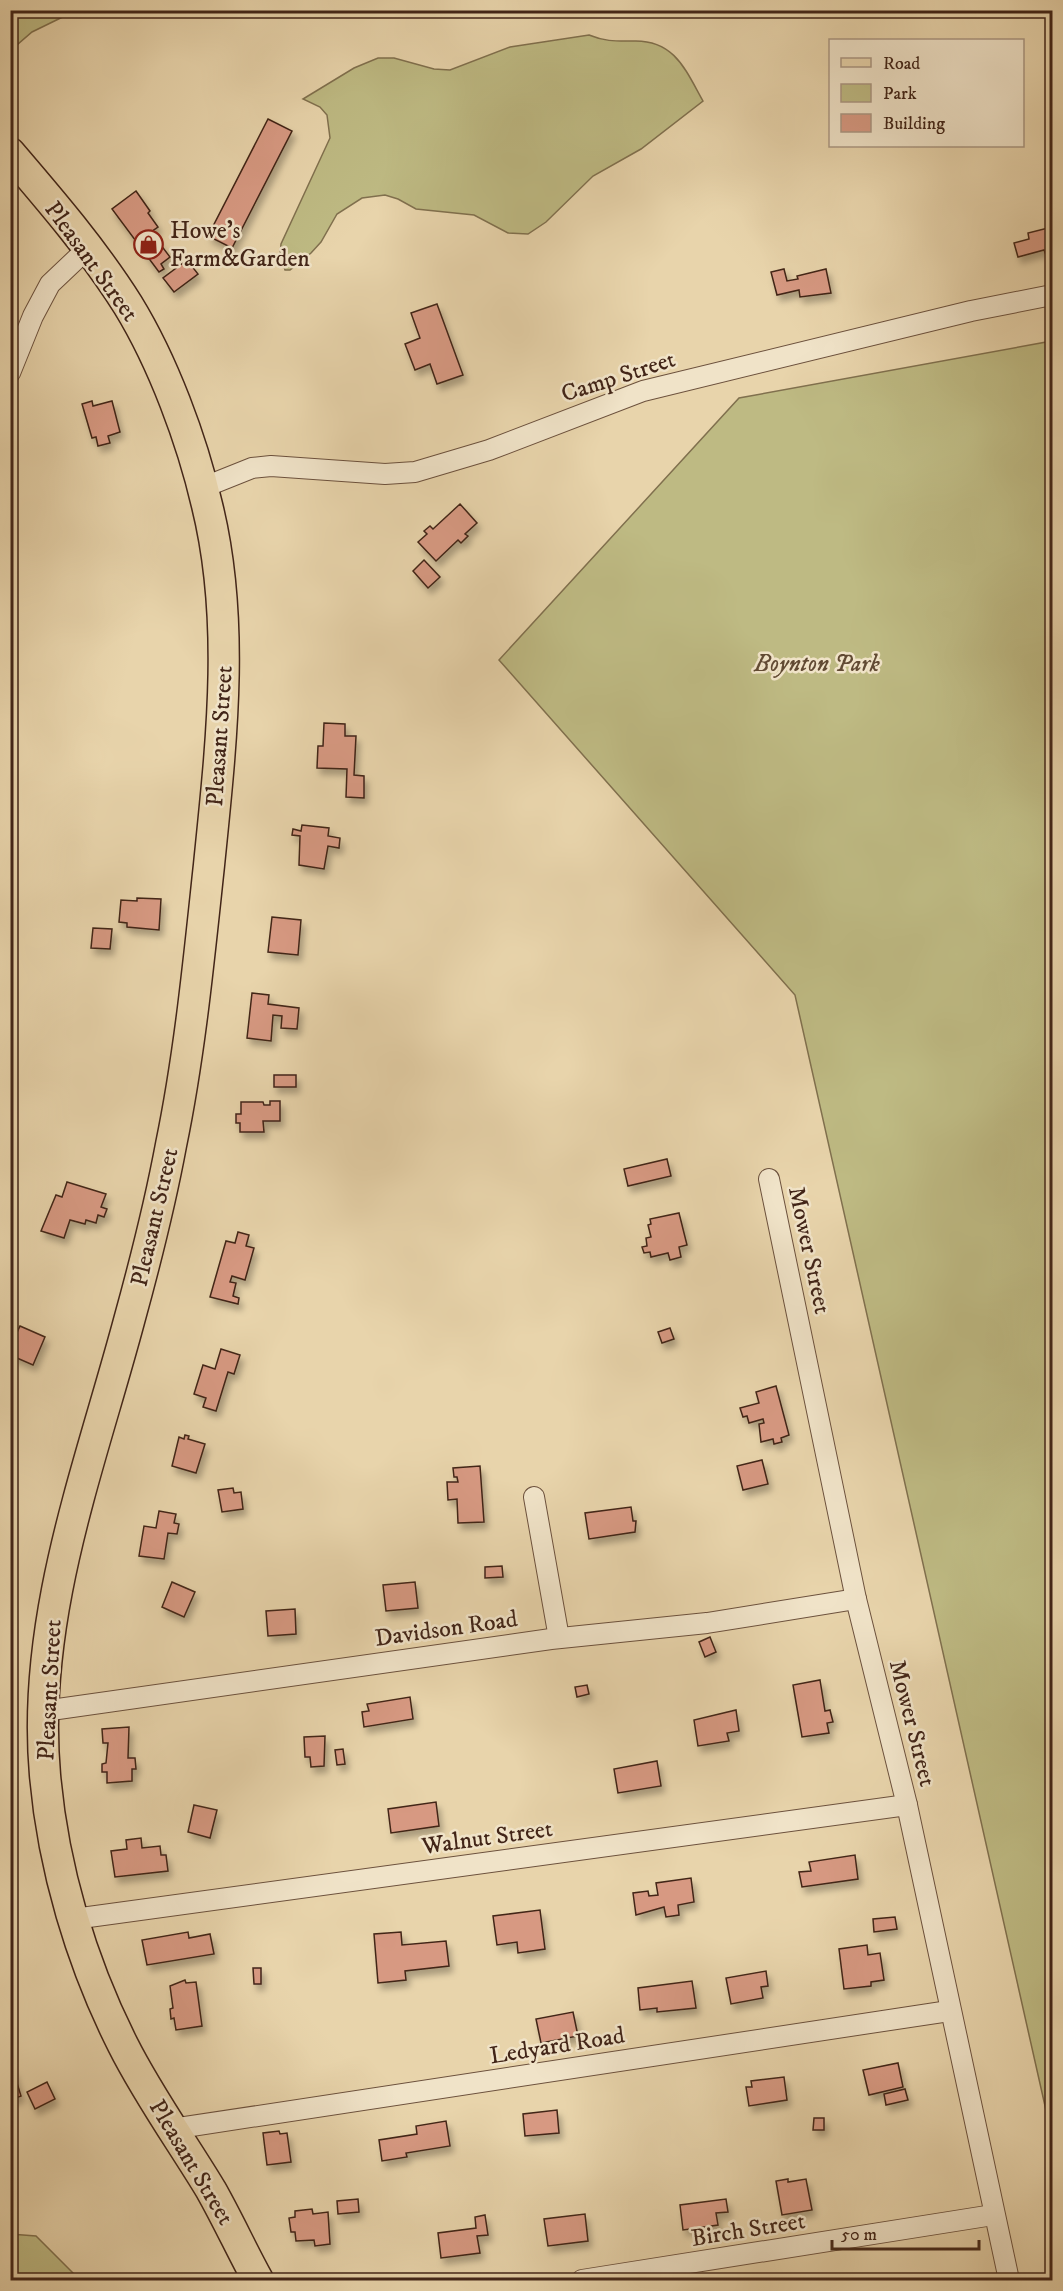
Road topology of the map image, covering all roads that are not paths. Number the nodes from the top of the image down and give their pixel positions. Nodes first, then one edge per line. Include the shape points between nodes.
1 (10, 153) edge
2 (88, 248) junction
3 (1053, 296) edge
4 (10, 373) edge
5 (202, 488) junction
6 (769, 1179) dead end
7 (534, 1497) dead end
8 (856, 1599) junction
9 (558, 1638) junction
10 (44, 1711) junction
11 (907, 1805) junction
12 (74, 1919) junction
13 (950, 2011) junction
14 (172, 2129) junction
15 (993, 2215) junction
16 (258, 2280) edge
17 (582, 2280) edge
18 (1009, 2280) edge

1 - 2 main road, Pleasant Street
2 - 4 street via 50,284
2 - 5 main road, Pleasant Street via 147,340
3 - 5 street, Camp Street via 906,326 644,391 489,450 415,472 385,474 270,466 252,468
5 - 10 main road, Pleasant Street via 216,551 224,648 216,800 202,931 172,1141 129,1322 68,1539 46,1654
6 - 8 street, Mower Street
7 - 9 street
8 - 9 street, Davidson Road via 707,1623
8 - 11 street, Mower Street
9 - 10 street, Davidson Road
10 - 12 main road, Pleasant Street via 44,1771 53,1837
11 - 12 street, Walnut Street
11 - 13 street, Mower Street
12 - 14 main road, Pleasant Street via 124,2047
13 - 14 street, Ledyard Road
13 - 15 street, Mower Street
14 - 16 main road, Pleasant Street via 213,2194
15 - 17 street, Birch Street
15 - 18 street, Mower Street

